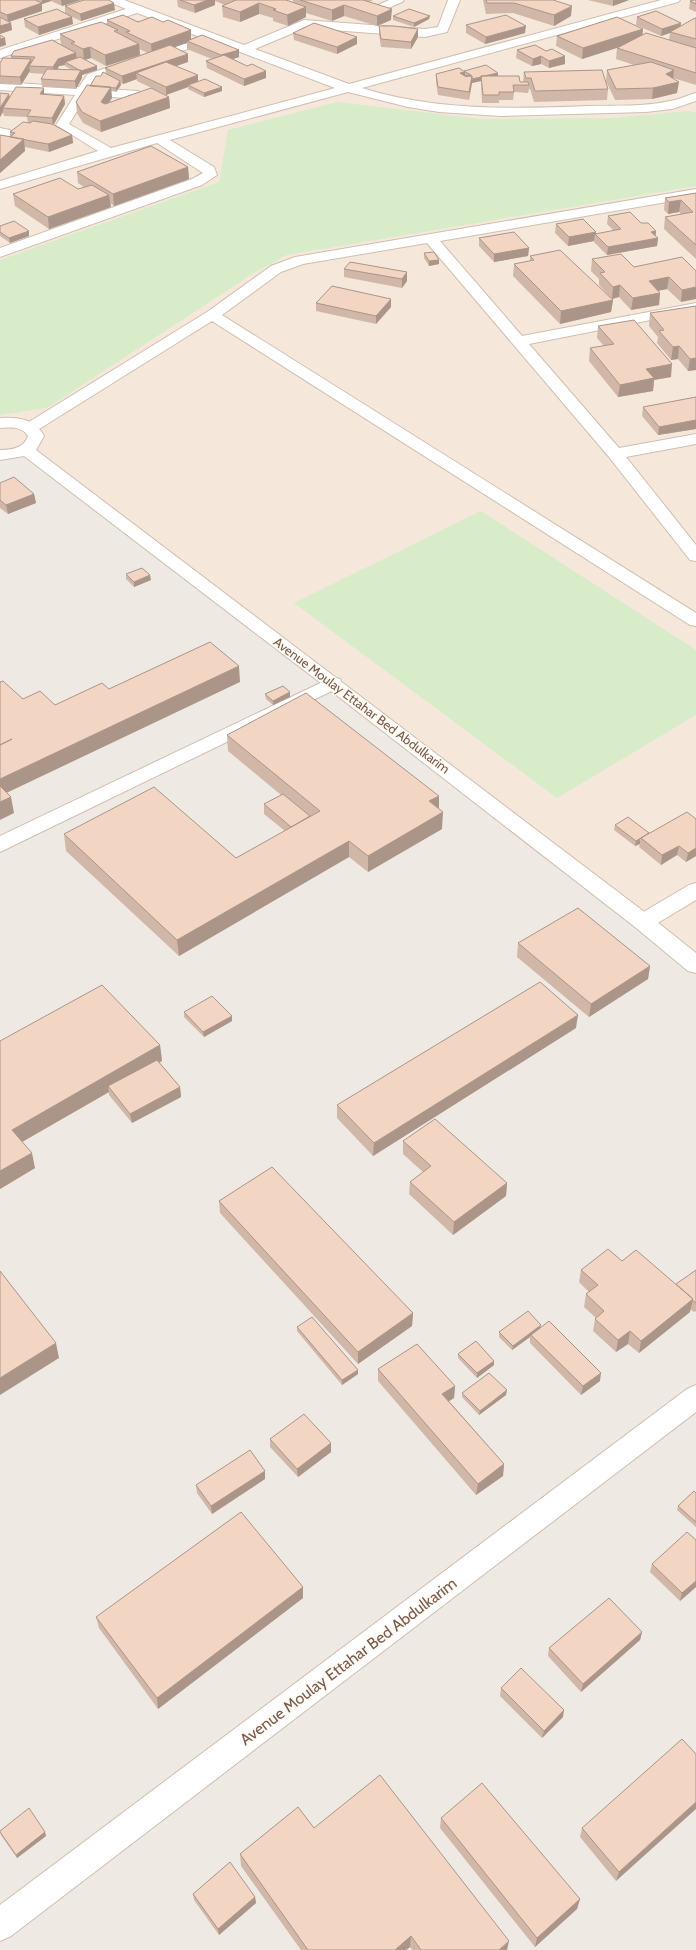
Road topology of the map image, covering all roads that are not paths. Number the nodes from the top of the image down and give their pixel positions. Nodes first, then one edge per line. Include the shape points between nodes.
1 (113, 0) edge
2 (343, 0) edge
3 (398, 0) edge
4 (454, 0) edge
5 (674, 0) edge
6 (137, 9) junction
7 (581, 13) dead end
8 (603, 19) junction
9 (210, 37) junction
10 (244, 50) junction
11 (0, 54) edge
12 (0, 86) edge
13 (348, 88) junction
14 (83, 92) junction
15 (138, 95) edge
16 (696, 97) edge
17 (158, 138) junction
18 (109, 152) junction
19 (0, 185) edge
20 (696, 193) edge
21 (431, 239) junction
22 (0, 253) edge
23 (696, 307) edge
24 (212, 315) junction
25 (518, 340) junction
26 (0, 423) edge
27 (30, 428) junction
28 (696, 439) edge
29 (26, 450) junction
30 (615, 454) junction
31 (0, 456) edge
32 (696, 556) edge
33 (696, 621) edge
34 (333, 682) junction
35 (0, 845) edge
36 (696, 890) edge
37 (643, 922) junction
38 (696, 965) edge
39 (696, 1397) edge
40 (0, 1925) edge

1 - 6 street
2 - 3 street via 377,10
4 - 10 street via 443,29 426,33 304,24
5 - 8 street
6 - 9 street
6 - 11 street
7 - 8 street
8 - 13 street
9 - 10 street
9 - 14 street via 92,77
10 - 13 street
12 - 14 street
13 - 16 street via 374,98 492,112 630,109 664,106
13 - 17 street
14 - 15 street
14 - 18 street via 62,125
17 - 18 street
17 - 22 street via 209,170 210,175 197,182
18 - 19 street
20 - 21 street
21 - 24 street via 300,260 276,269
21 - 25 street
23 - 25 street
24 - 27 street
24 - 33 street
25 - 30 street
26 - 27 street via 15,423
27 - 29 street via 34,432 35,441
28 - 30 street
29 - 31 street
29 - 34 street, Avenue Moulay Ettahar Bed Abdulkarim
30 - 32 street
34 - 35 street
34 - 37 street, Avenue Moulay Ettahar Bed Abdulkarim
36 - 37 street
37 - 38 street, Avenue Moulay Ettahar Bed Abdulkarim
39 - 40 street, Avenue Moulay Ettahar Bed Abdulkarim

